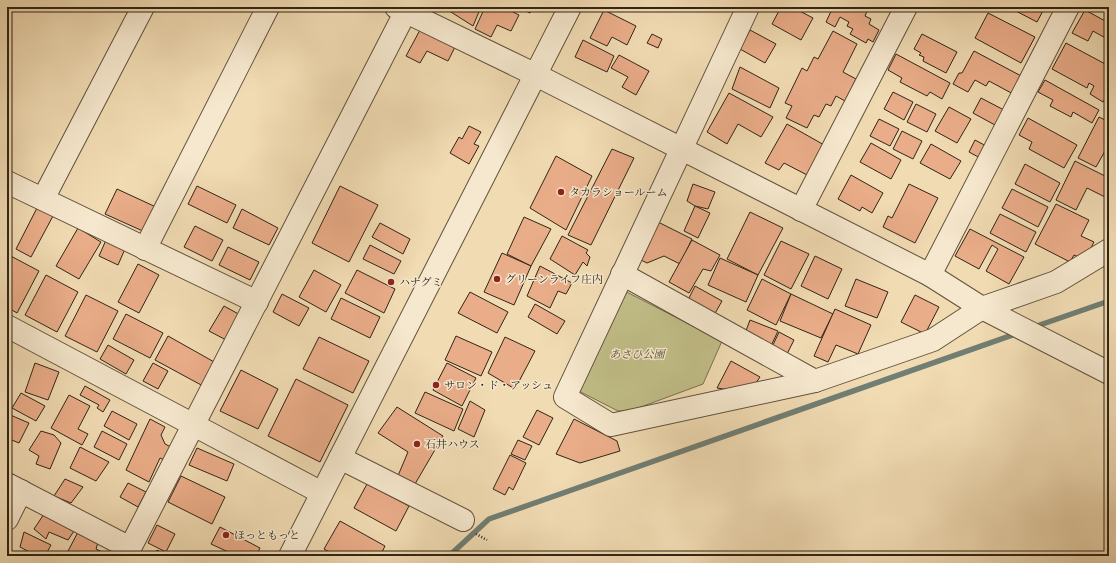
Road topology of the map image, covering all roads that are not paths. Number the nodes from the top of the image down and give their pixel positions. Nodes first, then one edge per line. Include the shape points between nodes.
1 (143, 7) edge
2 (268, 7) edge
3 (570, 7) edge
4 (748, 7) edge
5 (1068, 7) edge
6 (903, 8) edge
7 (404, 9) edge
8 (536, 75) junction
9 (681, 149) junction
10 (7, 182) edge
11 (43, 199) junction
12 (801, 210) junction
13 (145, 249) junction
14 (1109, 250) edge
15 (622, 274) junction
16 (930, 275) junction
17 (257, 302) junction
18 (982, 308) junction
19 (7, 326) edge
20 (1109, 373) edge
21 (815, 381) junction
22 (193, 425) junction
23 (340, 458) junction
24 (14, 488) edge
25 (322, 493) junction
26 (7, 520) edge
27 (463, 520) dead end
28 (128, 552) edge
29 (290, 556) edge

1 - 11 street
2 - 13 street
3 - 8 street
4 - 9 street
5 - 16 street
6 - 12 street
7 - 8 street
7 - 17 street
8 - 9 street
8 - 23 street
9 - 12 street
9 - 15 street
10 - 11 street
11 - 13 street
12 - 16 street
13 - 17 street
14 - 18 street via 1056,282
15 - 21 street
15 - 21 street via 565,397 611,425
16 - 18 street
17 - 22 street
18 - 20 street
18 - 21 street via 933,340
19 - 22 street
22 - 25 street
22 - 28 street
23 - 25 street
23 - 27 street
24 - 26 street
24 - 28 street
25 - 29 street

